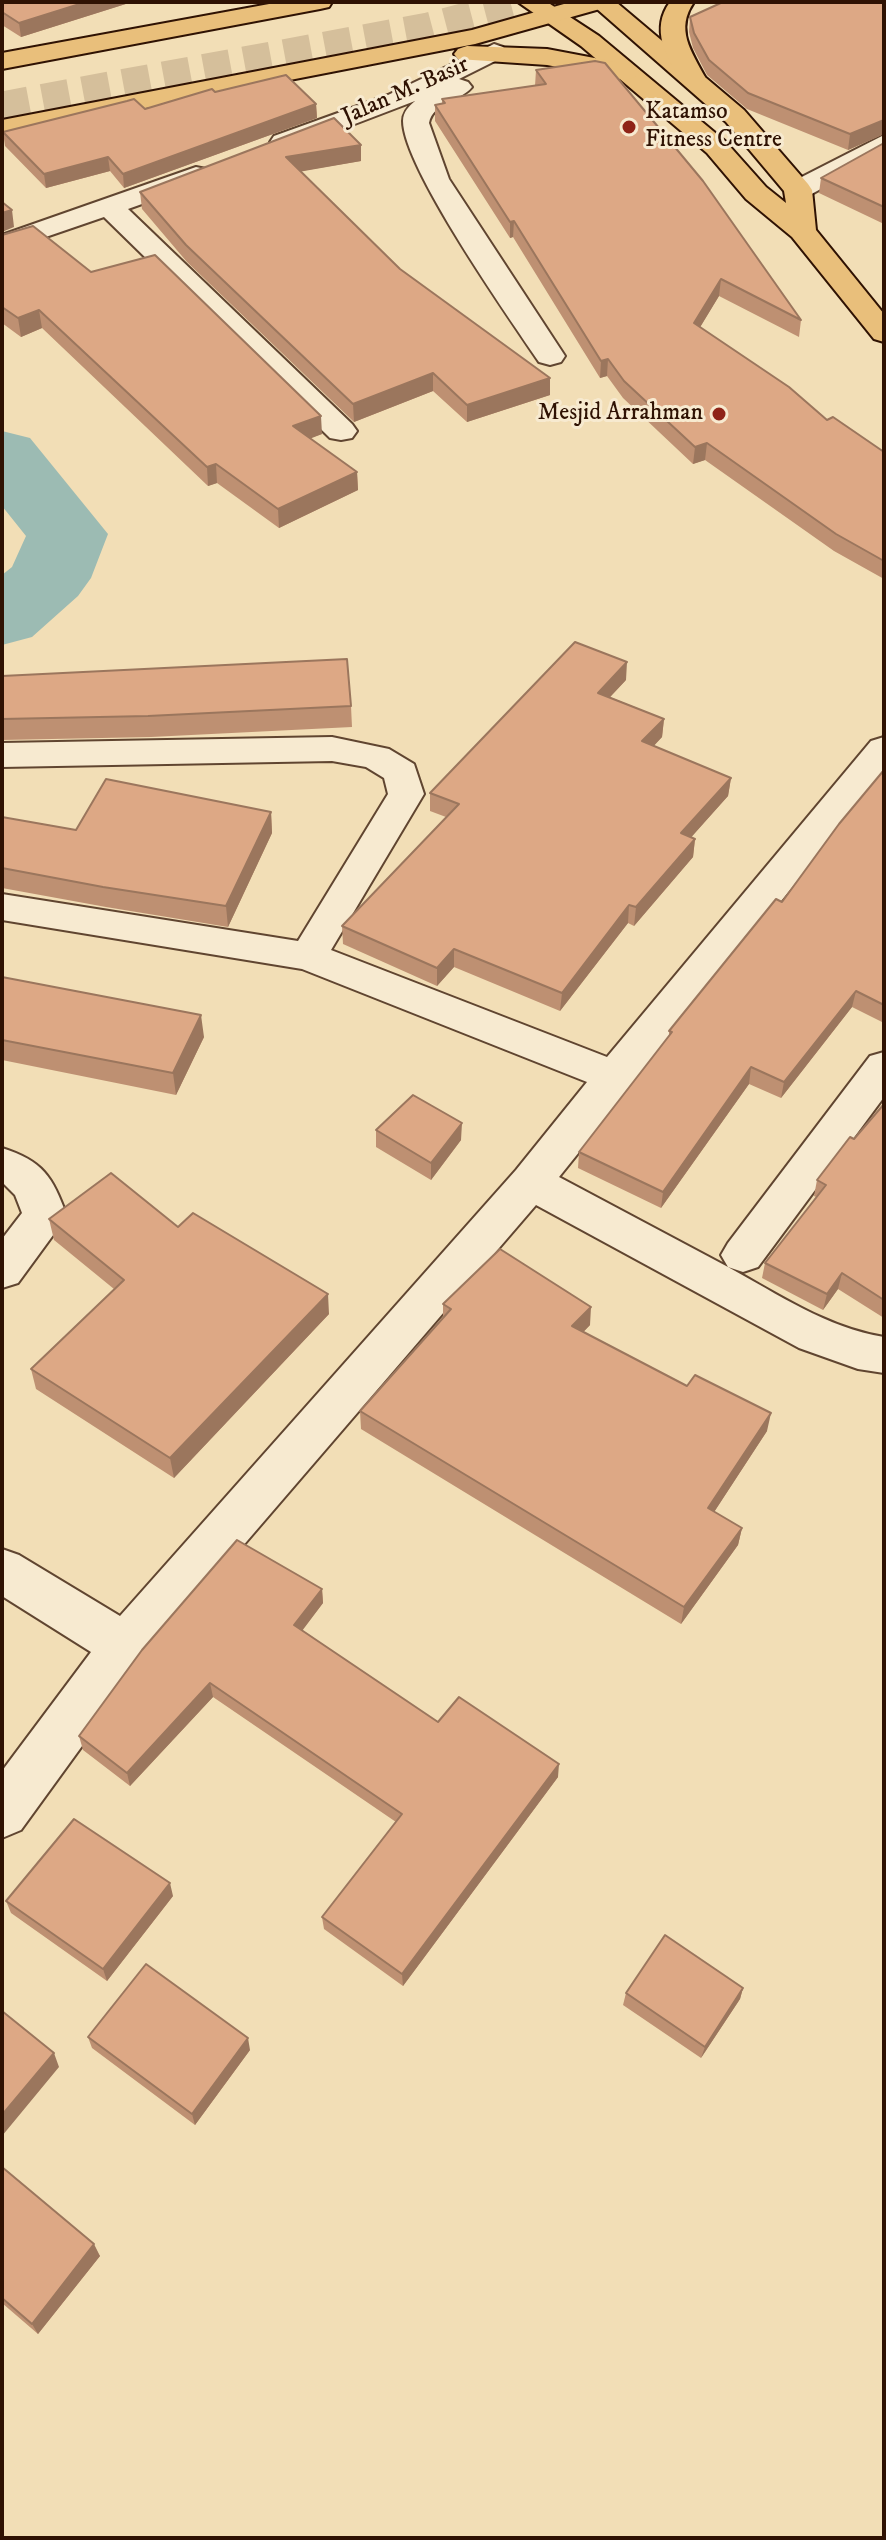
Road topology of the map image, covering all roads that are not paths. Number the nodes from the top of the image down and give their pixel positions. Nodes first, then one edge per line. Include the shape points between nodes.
1 (257, 2) edge
2 (320, 2) edge
3 (600, 2) edge
4 (682, 2) edge
5 (540, 9) edge
6 (157, 33) junction
7 (494, 52) junction
8 (538, 55) junction
9 (2, 61) edge
10 (351, 63) junction
11 (626, 72) junction
12 (692, 77) junction
13 (2, 128) edge
14 (884, 143) edge
15 (253, 154) edge
16 (225, 164) edge
17 (798, 190) junction
18 (756, 193) junction
19 (110, 207) junction
20 (802, 231) junction
21 (2, 244) edge
22 (884, 333) edge
23 (550, 356) dead end
24 (341, 431) dead end
25 (884, 749) edge
26 (2, 755) edge
27 (2, 907) edge
28 (308, 956) junction
29 (884, 1067) edge
30 (614, 1076) junction
31 (2, 1164) edge
32 (531, 1182) junction
33 (743, 1255) dead end
34 (2, 1271) edge
35 (884, 1355) edge
36 (2, 1570) edge
37 (125, 1646) junction
38 (2, 1813) edge

1 - 6 main road
2 - 6 main road
3 - 5 main road
3 - 12 main road
4 - 12 main road via 669,28
5 - 10 main road via 475,37
5 - 11 main road
6 - 9 main road
7 - 8 main road
7 - 10 main road
7 - 15 street, Jalan M. Basir via 397,100
8 - 11 main road
8 - 23 street via 431,101 418,112 416,123 435,179
10 - 13 main road
11 - 18 main road via 716,147
12 - 17 main road via 735,116
14 - 17 street
16 - 19 street
17 - 18 main road
17 - 20 main road
18 - 20 main road
19 - 21 street
19 - 24 street
20 - 22 main road
25 - 30 street
26 - 28 street via 332,749 376,757 401,772 406,794
27 - 28 street
28 - 30 street
29 - 33 street
30 - 32 street
31 - 34 street via 34,1184 45,1216
32 - 35 street via 815,1335
32 - 37 street
36 - 37 street
37 - 38 street

